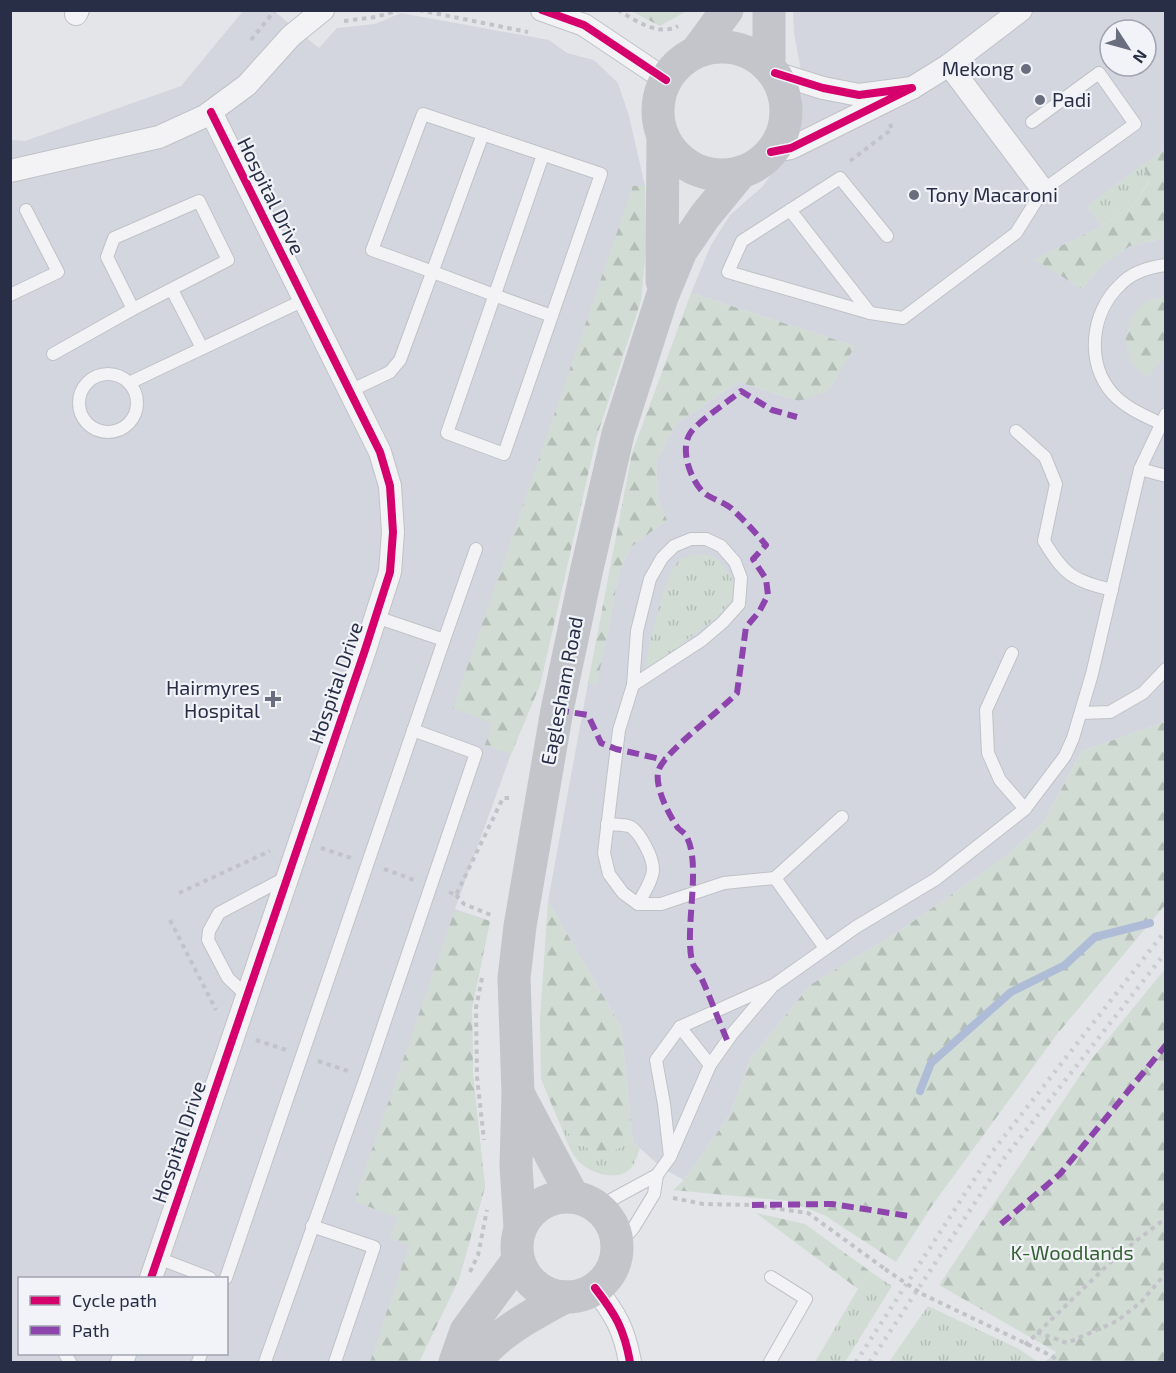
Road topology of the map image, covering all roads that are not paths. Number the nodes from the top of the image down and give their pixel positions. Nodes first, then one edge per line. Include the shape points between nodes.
1 (302, 10) edge
2 (542, 10) edge
3 (727, 10) edge
4 (769, 10) edge
5 (1021, 10) edge
6 (331, 16) edge
7 (291, 36) junction
8 (697, 51) junction
9 (949, 64) junction
10 (772, 70) junction
11 (666, 80) junction
12 (912, 88) junction
13 (211, 112) junction
14 (1032, 122) dead end
15 (483, 134) junction
16 (663, 136) junction
17 (771, 152) junction
18 (543, 155) junction
19 (10, 171) edge
20 (741, 172) junction
21 (1043, 190) junction
22 (26, 210) dead end
23 (790, 210) junction
24 (887, 236) dead end
25 (1166, 265) edge
26 (433, 272) junction
27 (172, 290) junction
28 (10, 295) edge
29 (494, 295) junction
30 (662, 297) junction
31 (304, 300) junction
32 (133, 309) junction
33 (870, 313) junction
34 (552, 316) junction
35 (202, 348) junction
36 (53, 354) dead end
37 (129, 383) junction
38 (350, 392) junction
39 (1163, 418) edge
40 (1016, 431) dead end
41 (1140, 469) junction
42 (1166, 476) edge
43 (476, 549) dead end
44 (1112, 590) junction
45 (376, 617) junction
46 (444, 640) junction
47 (1012, 653) dead end
48 (1166, 669) edge
49 (633, 685) junction
50 (1081, 713) junction
51 (413, 730) junction
52 (1025, 809) junction
53 (842, 817) dead end
54 (607, 824) junction
55 (287, 877) junction
56 (775, 878) junction
57 (638, 904) junction
58 (825, 948) junction
59 (774, 985) junction
60 (247, 996) junction
61 (680, 1028) junction
62 (710, 1065) junction
63 (518, 1093) junction
64 (670, 1157) junction
65 (657, 1175) junction
66 (585, 1202) junction
67 (312, 1226) junction
68 (519, 1244) junction
69 (617, 1248) junction
70 (154, 1268) edge
71 (204, 1277) edge
72 (226, 1277) edge
73 (771, 1277) dead end
74 (580, 1293) junction
75 (265, 1362) edge
76 (335, 1362) edge
77 (455, 1362) edge
78 (475, 1362) edge
79 (630, 1362) edge
80 (770, 1362) edge

1 - 7 street
2 - 11 street via 584,24
3 - 8 main road
4 - 10 main road
5 - 9 street
6 - 7 street
7 - 13 street via 247,85
8 - 10 main road via 718,46 739,49 759,58
8 - 11 main road via 679,63
9 - 12 street
9 - 21 street
10 - 12 street via 823,88 859,95
10 - 17 main road via 784,94 786,116 781,137
11 - 16 main road via 659,98
12 - 17 street via 791,148
13 - 19 street via 159,137
13 - 31 street, Hospital Drive
14 - 21 lane via 1099,73 1135,124
15 - 18 lane
15 - 26 lane
15 - 26 lane via 423,114 372,250
16 - 20 main road via 688,165 724,175
16 - 30 main road, Eaglesham Road
17 - 20 main road
18 - 29 lane
18 - 34 lane via 601,174
20 - 30 main road, Eaglesham Road via 681,251
21 - 33 lane via 1016,233 903,318
22 - 28 lane via 57,272
23 - 24 lane via 840,178
23 - 33 lane
23 - 33 lane via 742,241 728,272
25 - 39 lane via 1141,271 1120,284 1105,302 1096,325 1094,349 1100,372 1112,393 1130,408
26 - 29 lane
26 - 38 lane via 400,360 390,372
27 - 32 lane
27 - 32 lane via 228,260 199,201 114,238 107,257
27 - 35 lane
29 - 34 lane
29 - 34 lane via 447,433 504,454
30 - 63 main road, Eaglesham Road via 618,434 557,710 513,978
31 - 35 lane
31 - 38 street, Hospital Drive
32 - 36 lane
35 - 37 lane
37 - 37 lane via 137,401 136,411 126,426 107,432 89,425 83,418 80,400 87,383 104,374 122,377
38 - 45 street, Hospital Drive via 380,452 390,486 390,572
39 - 41 lane
40 - 44 lane via 1045,457 1056,484 1044,541 1053,556 1081,582
41 - 42 lane
41 - 44 lane
43 - 46 lane
44 - 50 lane
45 - 46 lane
45 - 55 street, Hospital Drive
46 - 51 lane
47 - 52 lane via 986,710 988,753 1000,780
48 - 50 lane via 1143,693 1110,712
49 - 49 lane via 637,631 650,579 662,558 674,546 691,539 706,539 721,546 735,562 741,578 739,604 702,640
49 - 54 lane via 619,730
50 - 52 lane via 1065,756
51 - 67 lane via 476,753
51 - 72 lane
52 - 58 lane via 936,879
53 - 56 lane
54 - 57 lane via 603,853 609,874 623,893
54 - 57 lane via 629,826 639,834 646,848 653,869
55 - 60 street, Hospital Drive
55 - 60 lane via 219,913 209,931 208,940 228,978
56 - 57 lane via 724,883 661,904
56 - 58 lane
58 - 59 lane
59 - 61 lane
59 - 62 lane
60 - 70 street, Hospital Drive
61 - 62 lane
61 - 64 lane via 656,1060
62 - 64 lane
63 - 66 main road, Eaglesham Road
63 - 68 main road, Eaglesham Road
64 - 65 lane
65 - 66 lane
65 - 69 lane via 654,1194
66 - 68 main road via 555,1198 541,1204 529,1214
66 - 69 main road via 608,1218
67 - 75 lane
67 - 76 lane via 374,1247
68 - 74 main road via 525,1274 536,1286 550,1294
68 - 77 main road via 466,1331
69 - 74 main road via 607,1277
70 - 71 lane
73 - 80 lane via 806,1299
74 - 78 main road via 519,1322
74 - 79 street via 610,1308 625,1336

